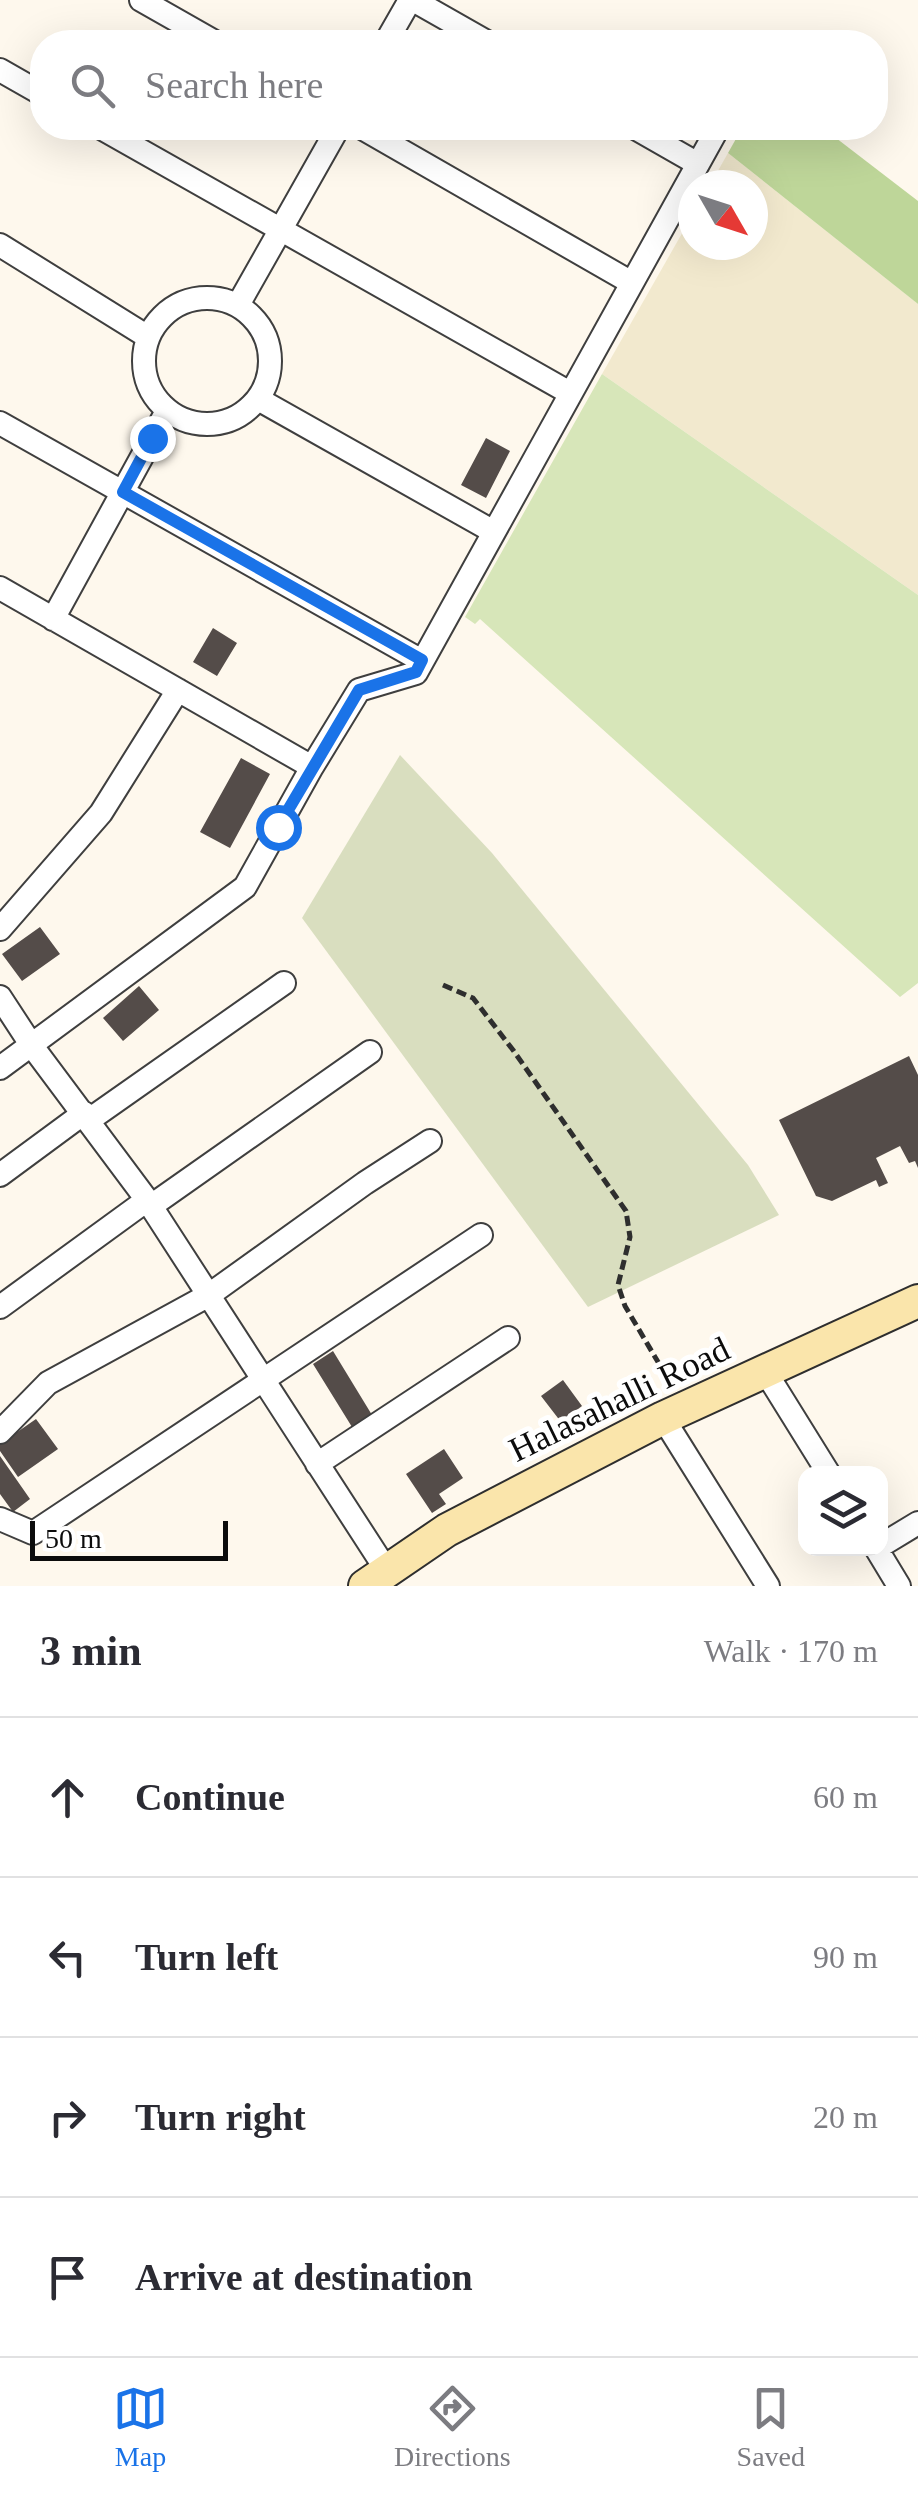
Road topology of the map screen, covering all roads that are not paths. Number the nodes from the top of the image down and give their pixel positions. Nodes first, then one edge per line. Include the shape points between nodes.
1 (141, 0) edge
2 (412, 0) edge
3 (194, 30) edge
4 (393, 30) edge
5 (466, 30) edge
6 (0, 70) edge
7 (30, 87) edge
8 (122, 140) edge
9 (331, 140) edge
10 (383, 140) edge
11 (656, 140) edge
12 (711, 140) edge
13 (698, 164) junction
14 (281, 229) junction
15 (0, 245) edge
16 (632, 283) junction
17 (238, 305) junction
18 (148, 337) junction
19 (570, 393) junction
20 (258, 399) junction
21 (166, 411) junction
22 (0, 423) edge
23 (123, 492) junction
24 (494, 532) junction
25 (0, 588) edge
26 (53, 619) junction
27 (422, 660) junction
28 (178, 690) junction
29 (312, 767) junction
30 (0, 929) edge
31 (284, 983) dead end
32 (0, 998) edge
33 (32, 1046) junction
34 (370, 1052) dead end
35 (0, 1068) edge
36 (86, 1116) junction
37 (430, 1141) dead end
38 (0, 1175) edge
39 (149, 1203) junction
40 (480, 1236) dead end
41 (209, 1296) junction
42 (918, 1300) edge
43 (0, 1307) edge
44 (508, 1338) dead end
45 (765, 1371) junction
46 (264, 1380) junction
47 (674, 1413) junction
48 (0, 1432) edge
49 (317, 1464) junction
50 (824, 1466) edge
51 (0, 1519) edge
52 (918, 1523) edge
53 (888, 1541) edge
54 (883, 1556) edge
55 (376, 1578) edge
56 (768, 1586) edge
57 (899, 1586) edge

1 - 3 street
2 - 4 street
2 - 5 street
6 - 7 street
8 - 14 street
9 - 14 street
10 - 16 street
11 - 13 street
12 - 13 street
13 - 16 street
14 - 17 street
14 - 19 street
15 - 18 street
16 - 19 street
17 - 18 street via 196,298 167,312
17 - 20 street via 266,337 268,380
18 - 21 street via 145,377
19 - 24 street
20 - 21 street via 244,413 205,425
20 - 24 street
21 - 23 street
22 - 23 street
23 - 26 street
23 - 27 street
24 - 27 street
25 - 26 street
26 - 28 street
27 - 29 street via 416,672 359,690
28 - 29 street
28 - 30 street via 101,814
29 - 33 street via 245,888
31 - 36 street
32 - 33 street
33 - 35 street
33 - 36 street
34 - 39 street
36 - 38 street
36 - 39 street
37 - 41 street
39 - 41 street
39 - 43 street
40 - 46 street
41 - 46 street
41 - 48 street via 48,1382
42 - 45 main road, Halasahalli Road
44 - 49 street
45 - 47 main road, Halasahalli Road
45 - 50 street
46 - 49 street
46 - 51 street via 33,1533
47 - 55 main road, Halasahalli Road via 447,1530
47 - 56 street
49 - 55 street
52 - 53 street
54 - 57 street

